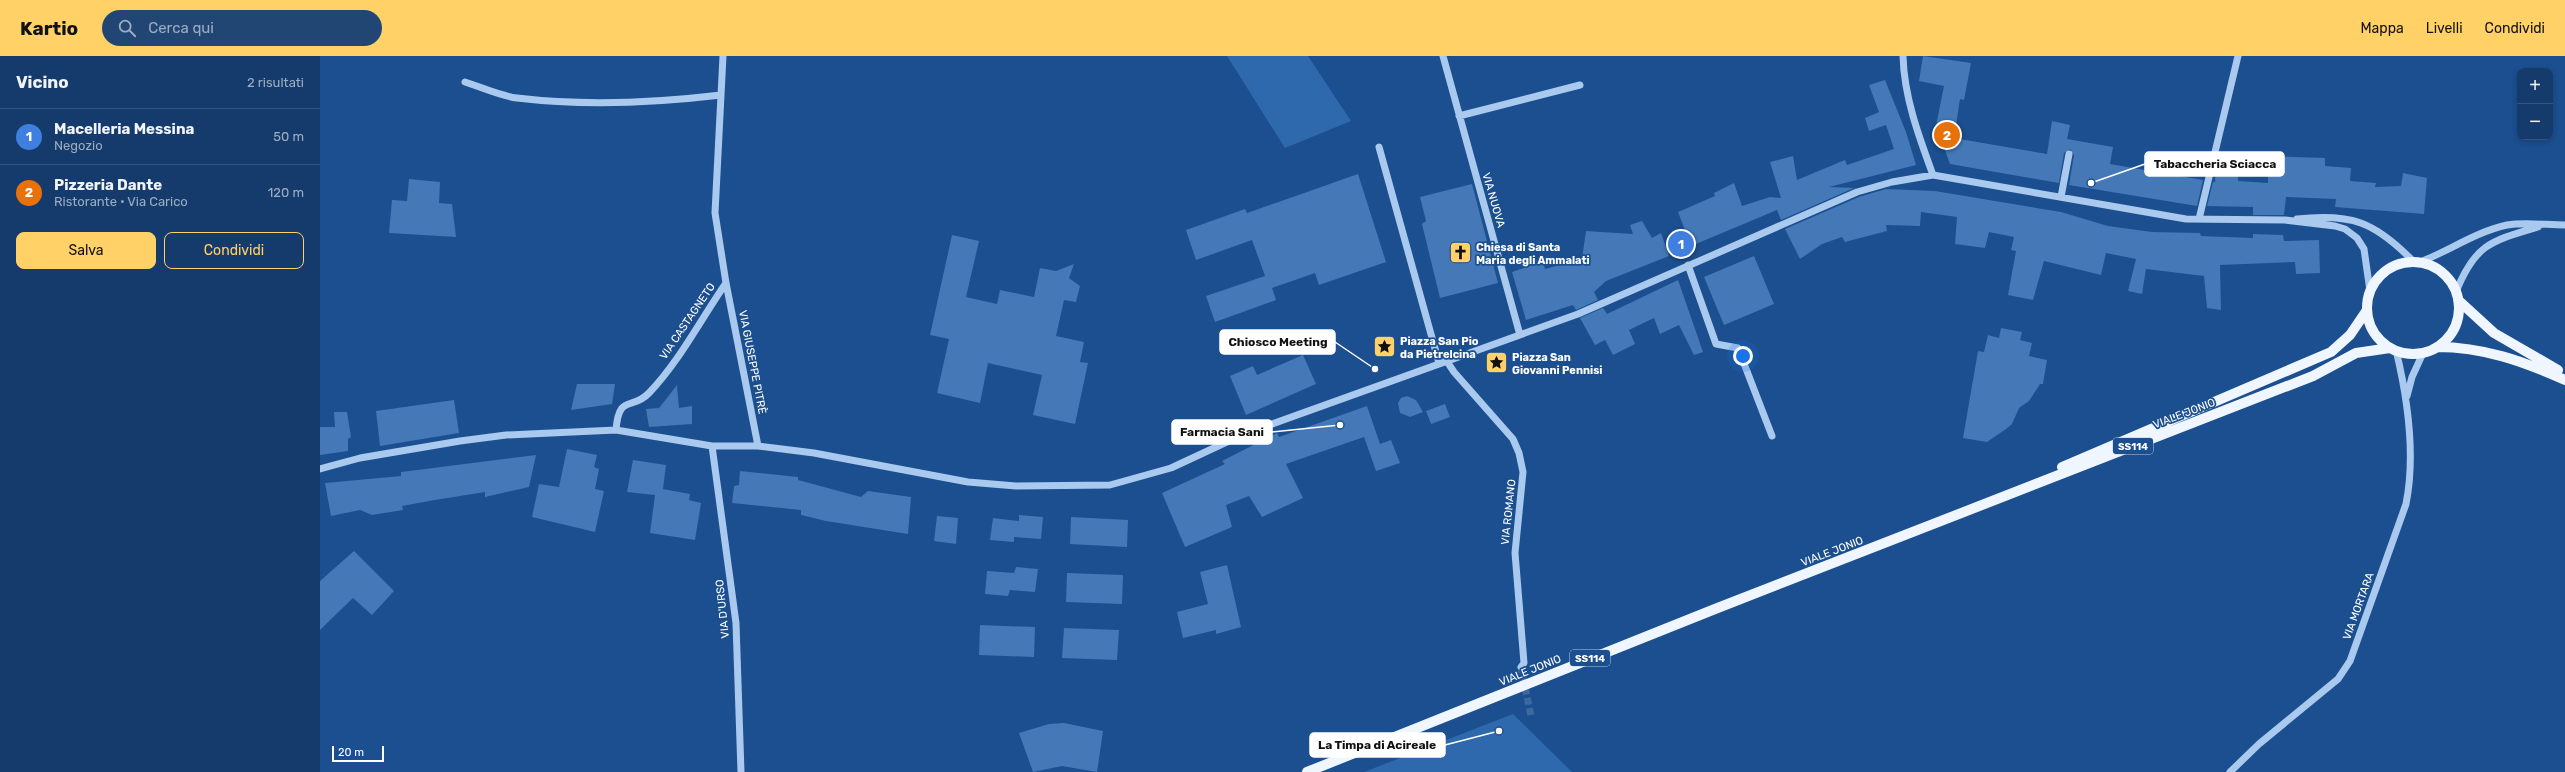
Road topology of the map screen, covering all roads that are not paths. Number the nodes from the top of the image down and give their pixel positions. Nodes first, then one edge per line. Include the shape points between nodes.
1 (723, 56) edge
2 (1443, 56) edge
3 (1903, 56) edge
4 (2238, 56) edge
5 (465, 82) dead end
6 (1580, 85) dead end
7 (721, 95) junction
8 (1459, 116) junction
9 (1379, 147) dead end
10 (2069, 154) dead end
11 (1933, 175) junction
12 (2061, 196) junction
13 (2199, 219) junction
14 (2285, 220) junction
15 (2545, 225) junction
16 (2565, 225) edge
17 (2417, 262) junction
18 (1688, 265) junction
19 (726, 283) junction
20 (2370, 291) junction
21 (2457, 296) junction
22 (2367, 310) junction
23 (1520, 335) junction
24 (2437, 347) junction
25 (2393, 349) junction
26 (2423, 353) junction
27 (1446, 360) junction
28 (1439, 363) junction
29 (2565, 374) edge
30 (2565, 380) edge
31 (2406, 398) junction
32 (616, 430) junction
33 (1772, 436) dead end
34 (712, 446) junction
35 (758, 446) junction
36 (320, 469) edge
37 (1875, 547) junction
38 (1521, 667) tunnel mouth
39 (741, 772) edge
40 (1307, 772) edge
41 (2230, 772) edge

1 - 7 street, VIA CASTAGNETO
2 - 8 street, VIA NUOVA
3 - 11 street via 1910,106
4 - 13 street
5 - 7 street via 516,98 666,102
6 - 8 street
7 - 19 street, VIA CASTAGNETO via 715,213
8 - 23 street, VIA NUOVA
9 - 28 street
10 - 12 street
11 - 12 street
11 - 18 street via 1892,182 1857,192
12 - 13 street via 2186,219
13 - 14 street
14 - 17 street via 2326,216 2361,222 2396,243
14 - 20 street via 2335,226 2357,238 2364,249
15 - 16 street
15 - 17 street via 2507,225 2467,238 2444,253
15 - 21 street via 2486,245 2472,259
17 - 20 main road via 2392,267 2380,277
17 - 21 main road via 2442,272
18 - 23 street via 1578,314
18 - 33 street via 1716,344 1738,348
19 - 32 street, VIA CASTAGNETO via 648,395 624,405 618,413
19 - 35 street, VIA GIUSEPPE PITRÈ
20 - 22 main road
21 - 24 main road via 2456,321 2452,331
21 - 29 main road via 2494,333
22 - 25 main road via 2374,332
22 - 37 main road, VIALE JONIO / SS114 via 2350,335 2331,352 2313,362
23 - 27 street
24 - 26 main road
24 - 30 main road via 2484,351 2516,359
25 - 26 main road
25 - 31 street
25 - 37 main road, VIALE JONIO / SS114 via 2356,353 2313,376
26 - 31 street
27 - 28 street
27 - 38 street, VIA ROMANO via 1513,439 1519,454 1523,472 1515,553 1524,663
28 - 35 street via 1244,434 1171,468 1110,485 1016,486 968,482 814,452
31 - 41 street, VIA MORTARA via 2410,478 2406,504 2350,661 2338,679 2259,744
32 - 34 street
32 - 36 street via 506,435 460,441 360,458
34 - 35 street
34 - 39 street, VIA D'URSO via 736,623
37 - 40 main road, VIALE JONIO / SS114

